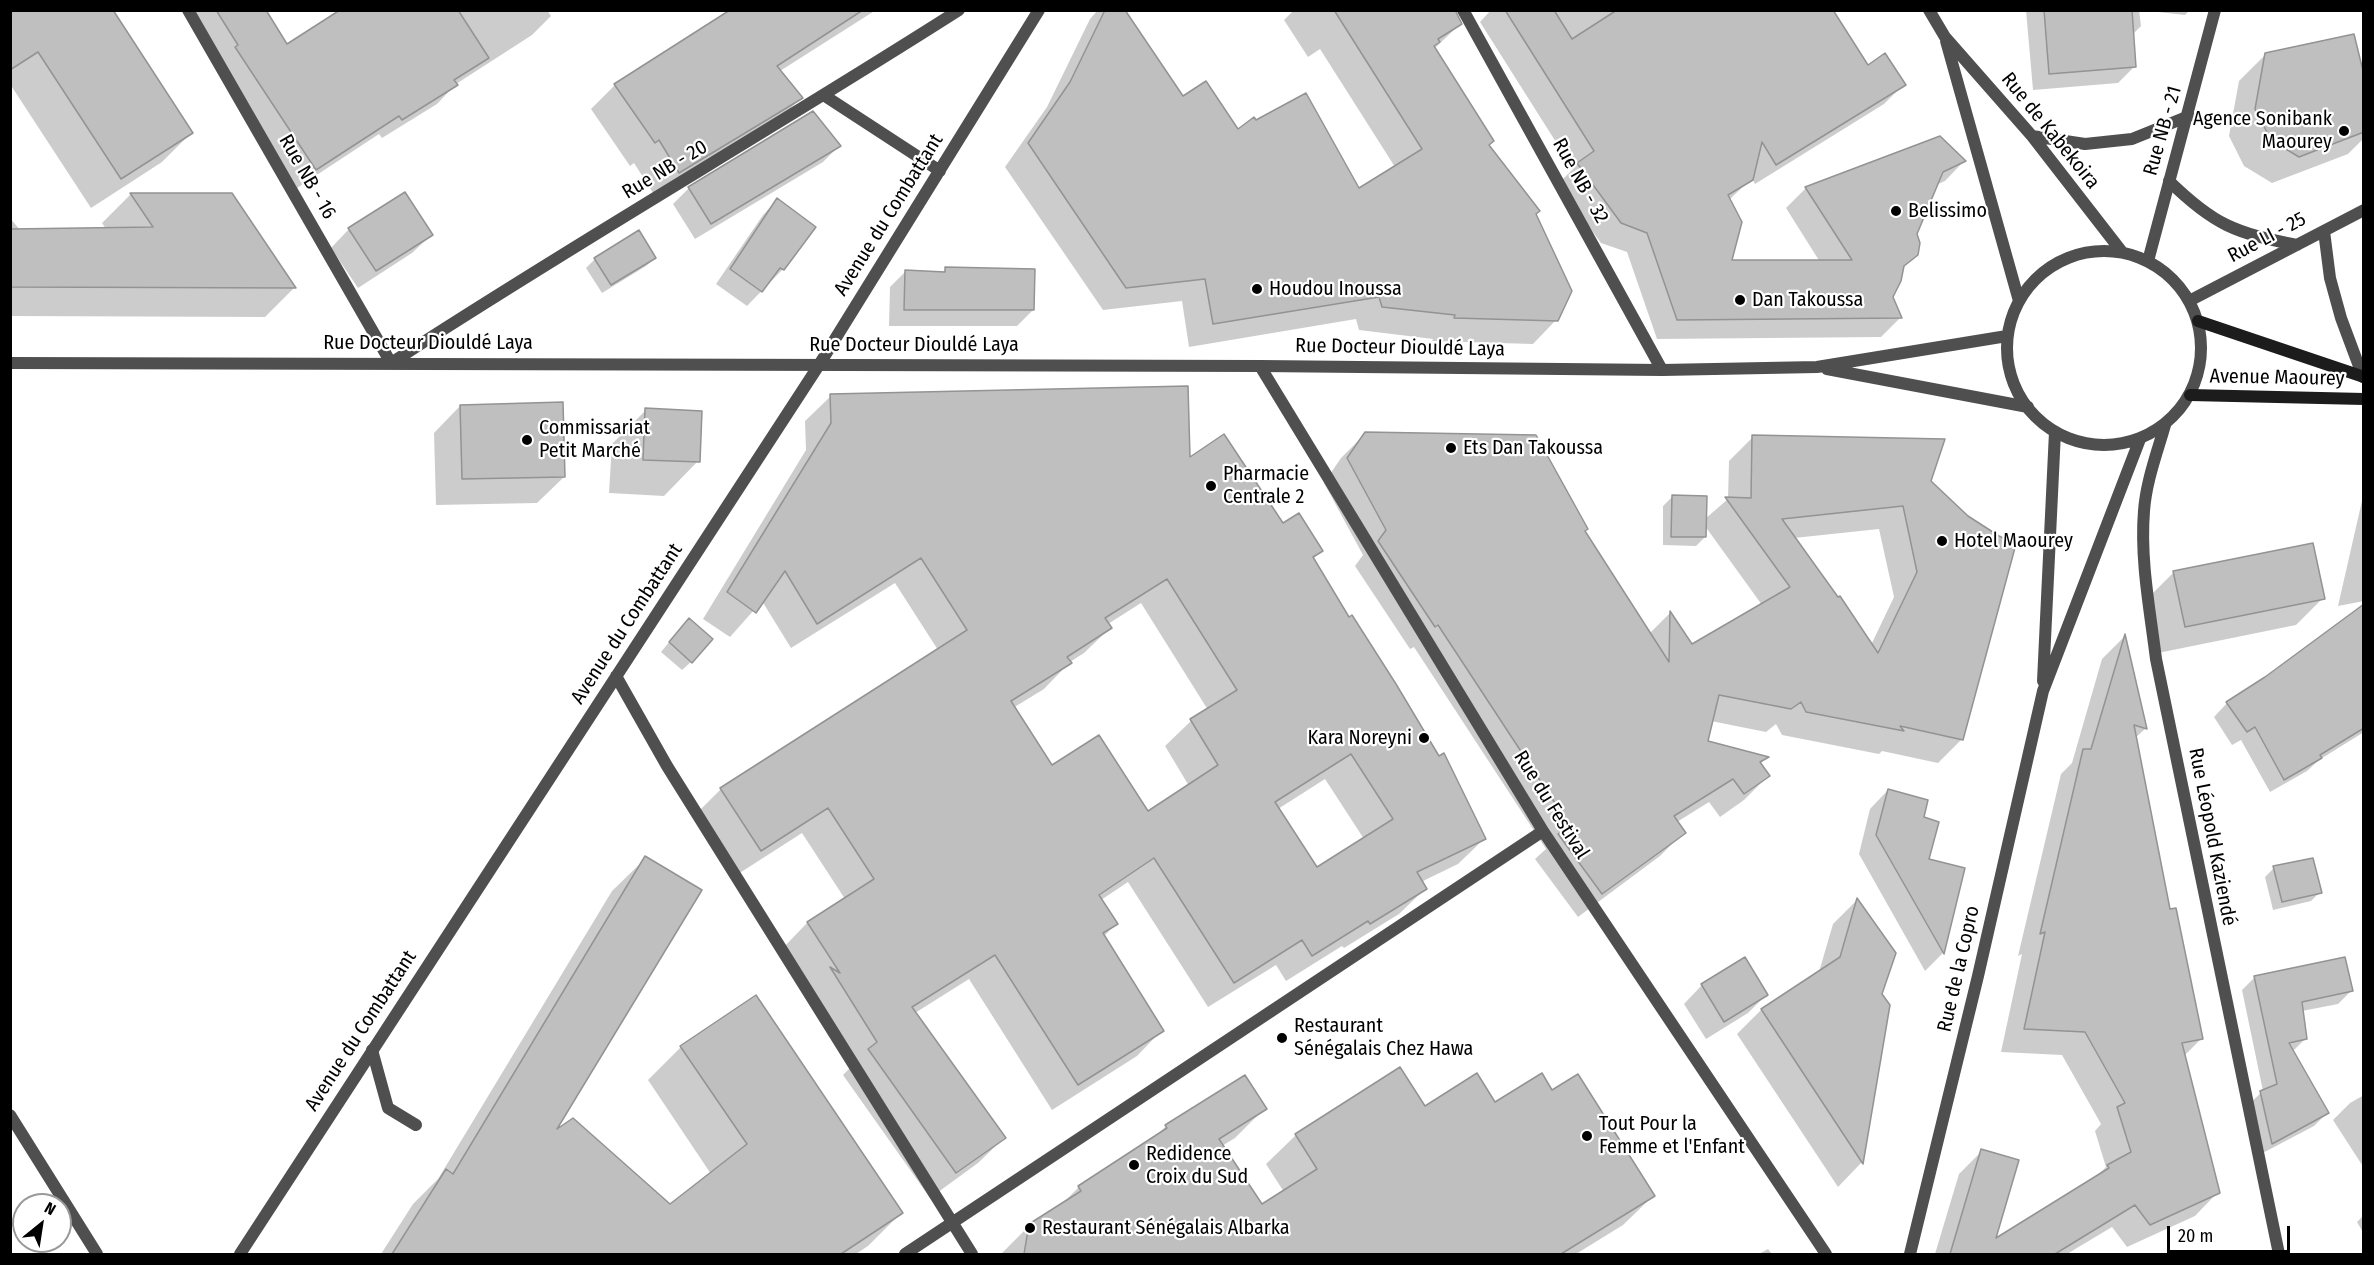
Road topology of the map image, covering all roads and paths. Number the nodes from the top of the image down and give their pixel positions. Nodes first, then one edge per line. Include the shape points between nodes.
1 (188, 10) edge
2 (958, 10) edge
3 (1040, 10) edge
4 (1463, 10) edge
5 (1929, 10) edge
6 (2215, 10) edge
7 (1945, 37) junction
8 (825, 96) junction
9 (2189, 116) junction
10 (2032, 136) junction
11 (940, 171) junction
12 (2169, 181) junction
13 (2364, 210) edge
14 (2324, 231) junction
15 (2297, 245) junction
16 (2122, 252) junction
17 (2148, 261) junction
18 (2019, 300) junction
19 (2189, 301) junction
20 (2198, 321) junction
21 (2007, 336) junction
22 (10, 363) edge
23 (391, 363) junction
24 (819, 364) junction
25 (1260, 366) junction
26 (1817, 367) junction
27 (1662, 370) junction
28 (2363, 377) edge
29 (2190, 395) junction
30 (2364, 399) edge
31 (2028, 407) junction
32 (2165, 425) junction
33 (2055, 432) junction
34 (2140, 439) junction
35 (616, 676) junction
36 (2043, 691) junction
37 (1543, 831) junction
38 (372, 1050) junction
39 (10, 1115) edge
40 (416, 1125) dead end
41 (952, 1225) junction
42 (98, 1254) edge
43 (240, 1254) edge
44 (905, 1254) edge
45 (972, 1254) edge
46 (1826, 1254) edge
47 (1910, 1254) edge
48 (2279, 1254) edge

1 - 23 street, Rue NB - 16
2 - 8 street, Rue NB - 20
3 - 11 street, Avenue du Combattant
4 - 27 street, Rue NB - 32
5 - 7 street, Rue de Kabekoira
6 - 9 street, Rue NB - 21
7 - 10 street, Rue de Kabekoira
7 - 18 street, Rue de Kabekoira
8 - 11 street
8 - 23 street, Rue NB - 20 via 495,295
9 - 10 street via 2132,139 2085,144
9 - 12 street, Rue NB - 21
10 - 16 street, Rue de Kabekoira
11 - 24 street, Avenue du Combattant
12 - 15 street via 2217,223 2251,236
12 - 17 street, Rue NB - 21
13 - 14 street, Rue LI - 25
14 - 15 street, Rue LI - 25
14 - 28 street via 2330,278
15 - 19 street, Rue LI - 25
16 - 17 street
16 - 18 street via 2098,251 2052,266 2033,281
17 - 19 street via 2172,278
18 - 21 street
19 - 20 street
20 - 28 main road, Avenue Maourey
20 - 29 street via 2199,372
21 - 26 street, Rue Docteur Diouldé Laya
21 - 31 street via 2007,362
22 - 23 street, Rue Docteur Diouldé Laya
23 - 24 street, Rue Docteur Diouldé Laya
24 - 25 street, Rue Docteur Diouldé Laya
24 - 35 street, Avenue du Combattant
25 - 27 street, Rue Docteur Diouldé Laya
25 - 37 street, Rue du Festival
26 - 27 street, Rue Docteur Diouldé Laya
26 - 31 street, Rue Docteur Diouldé Laya
29 - 30 main road, Avenue Maourey
29 - 32 street
31 - 33 street
32 - 34 street
32 - 48 street, Rue Léopold Kaziendé via 2144,510 2144,567 2156,659
33 - 34 street via 2082,443 2111,445
33 - 36 street, Rue de la Copro
34 - 36 street, Rue de la Copro
35 - 38 street, Avenue du Combattant
35 - 41 street
36 - 47 street, Rue de la Copro
37 - 41 street
37 - 46 street, Rue du Festival
38 - 40 street via 388,1108
38 - 43 street, Avenue du Combattant
39 - 42 street
41 - 44 street
41 - 45 street

